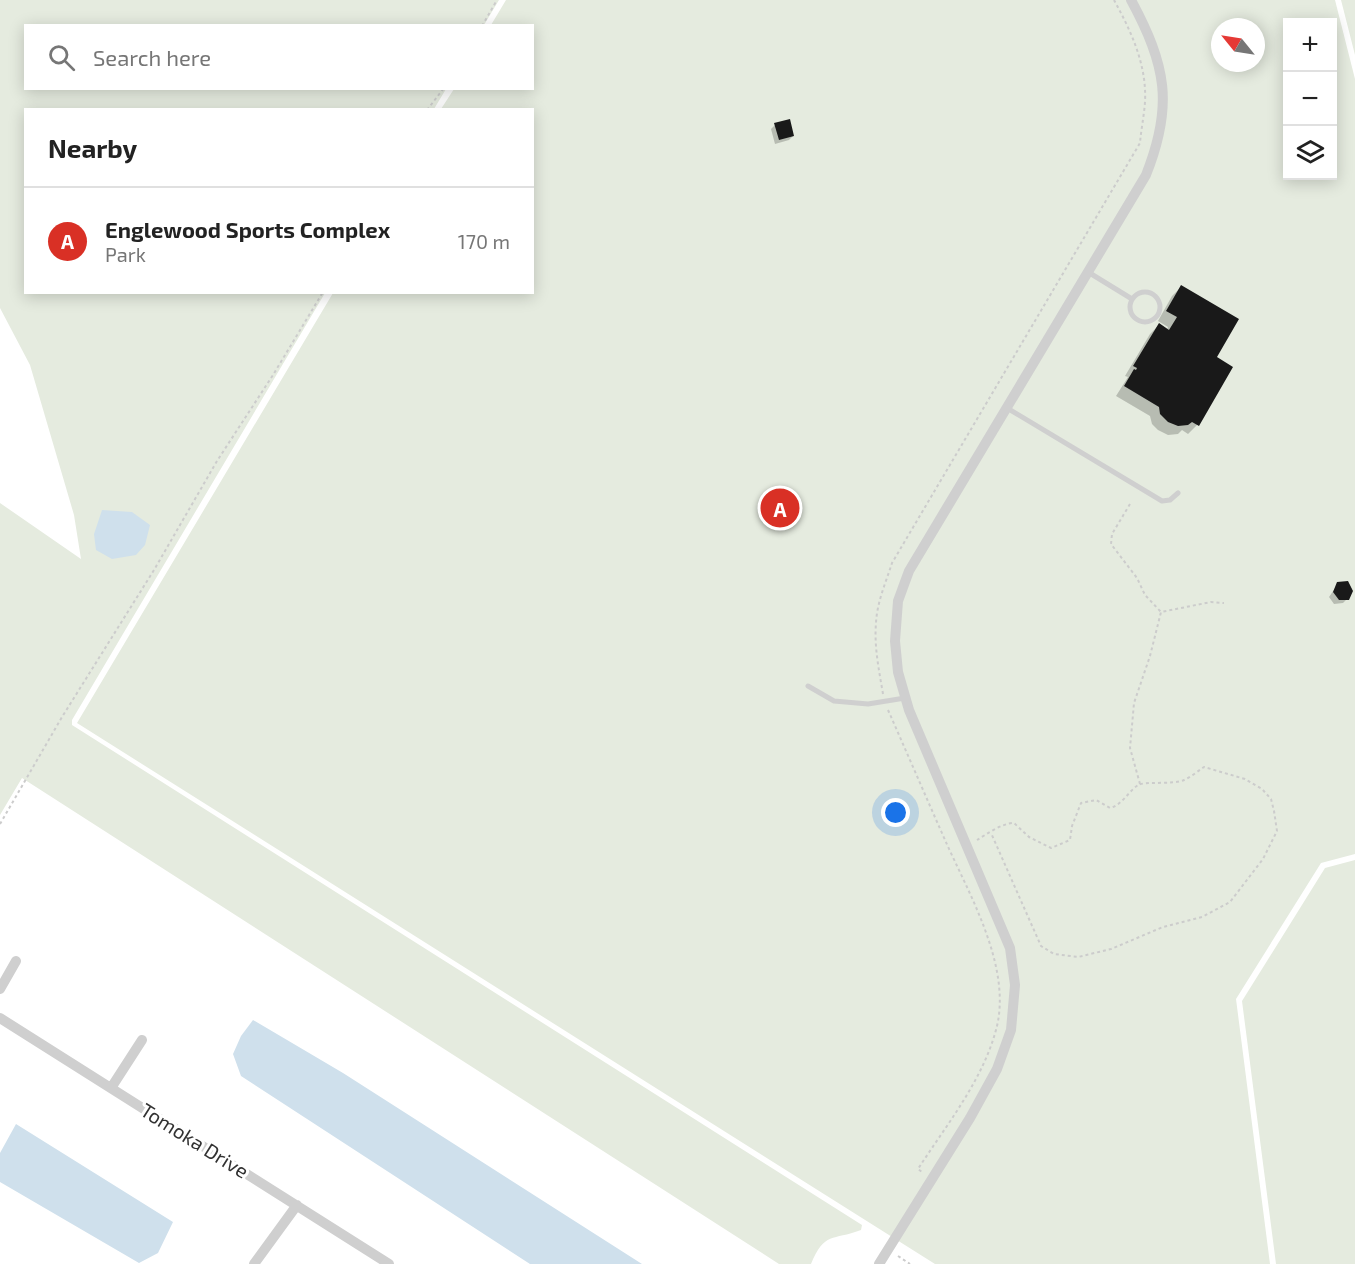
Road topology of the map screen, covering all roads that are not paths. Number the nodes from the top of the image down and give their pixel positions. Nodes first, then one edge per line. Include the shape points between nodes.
1 (1131, 0) edge
2 (1088, 272) junction
3 (1132, 299) junction
4 (1006, 408) junction
5 (1178, 493) dead end
6 (808, 686) dead end
7 (905, 698) junction
8 (16, 961) dead end
9 (0, 989) edge
10 (0, 1018) edge
11 (142, 1040) dead end
12 (111, 1088) junction
13 (297, 1205) junction
14 (255, 1264) edge
15 (389, 1264) edge
16 (879, 1264) edge

1 - 2 street via 1162,72 1158,146 1146,175
2 - 3 lane
2 - 4 street
3 - 3 lane via 1131,311 1136,319 1150,322 1158,316 1160,301 1153,293 1138,293
4 - 5 lane via 1162,501
4 - 7 street via 909,571 898,601 895,641
6 - 7 lane via 834,701 868,704
7 - 16 street via 1010,948 1015,985 1011,1030 997,1069
8 - 9 street
10 - 12 street, Tomoka Drive
11 - 12 street
12 - 13 street, Tomoka Drive
13 - 14 street
13 - 15 street, Tomoka Drive

